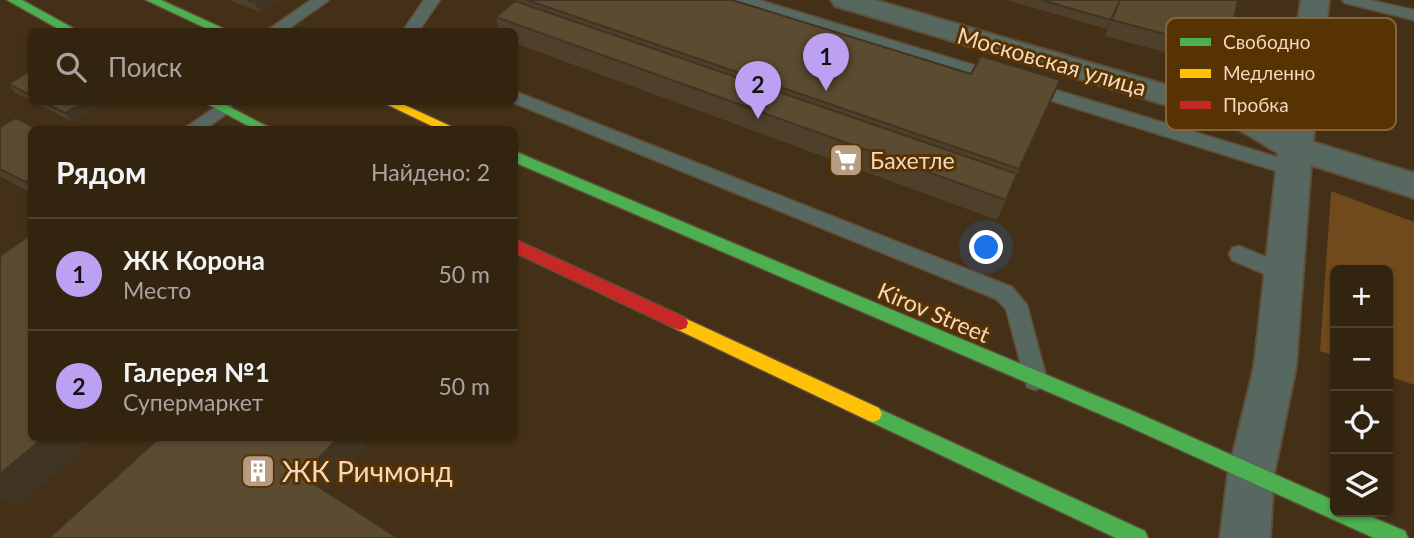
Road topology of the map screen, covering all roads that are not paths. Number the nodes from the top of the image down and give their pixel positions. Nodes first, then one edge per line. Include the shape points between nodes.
1 (13, 0) edge
2 (152, 0) edge
3 (321, 0) edge
4 (432, 0) edge
5 (743, 0) edge
6 (845, 0) edge
7 (1315, 0) edge
8 (1350, 0) edge
9 (1414, 15) edge
10 (1313, 18) edge
11 (66, 28) edge
12 (216, 28) edge
13 (279, 28) edge
14 (413, 28) edge
15 (1166, 95) edge
16 (518, 98) edge
17 (216, 105) edge
18 (395, 105) edge
19 (1166, 122) edge
20 (195, 126) edge
21 (260, 126) edge
22 (444, 126) edge
23 (1194, 130) edge
24 (1257, 130) edge
25 (1298, 130) edge
26 (518, 158) edge
27 (1294, 159) junction
28 (1414, 186) edge
29 (518, 247) edge
30 (1239, 254) dead end
31 (1283, 273) junction
32 (1035, 380) junction
33 (1251, 474) junction
34 (1330, 508) edge
35 (1350, 517) edge
36 (1139, 538) edge
37 (1245, 538) edge
38 (1398, 538) edge

1 - 11 main road
2 - 12 main road
3 - 13 lane
4 - 14 lane
5 - 19 lane
6 - 15 street, Московская улица
7 - 10 street
8 - 9 lane
16 - 32 lane via 1004,293 1016,305
17 - 20 lane
17 - 21 main road
18 - 22 main road
23 - 27 lane
24 - 27 street, Московская улица
25 - 27 street
26 - 32 main road, Kirov Street
27 - 28 street, Московская улица
27 - 31 street
29 - 36 main road
30 - 31 lane
31 - 33 street via 1275,367
32 - 33 main road, Kirov Street
33 - 34 main road, Kirov Street
33 - 37 street
35 - 38 main road, Kirov Street

